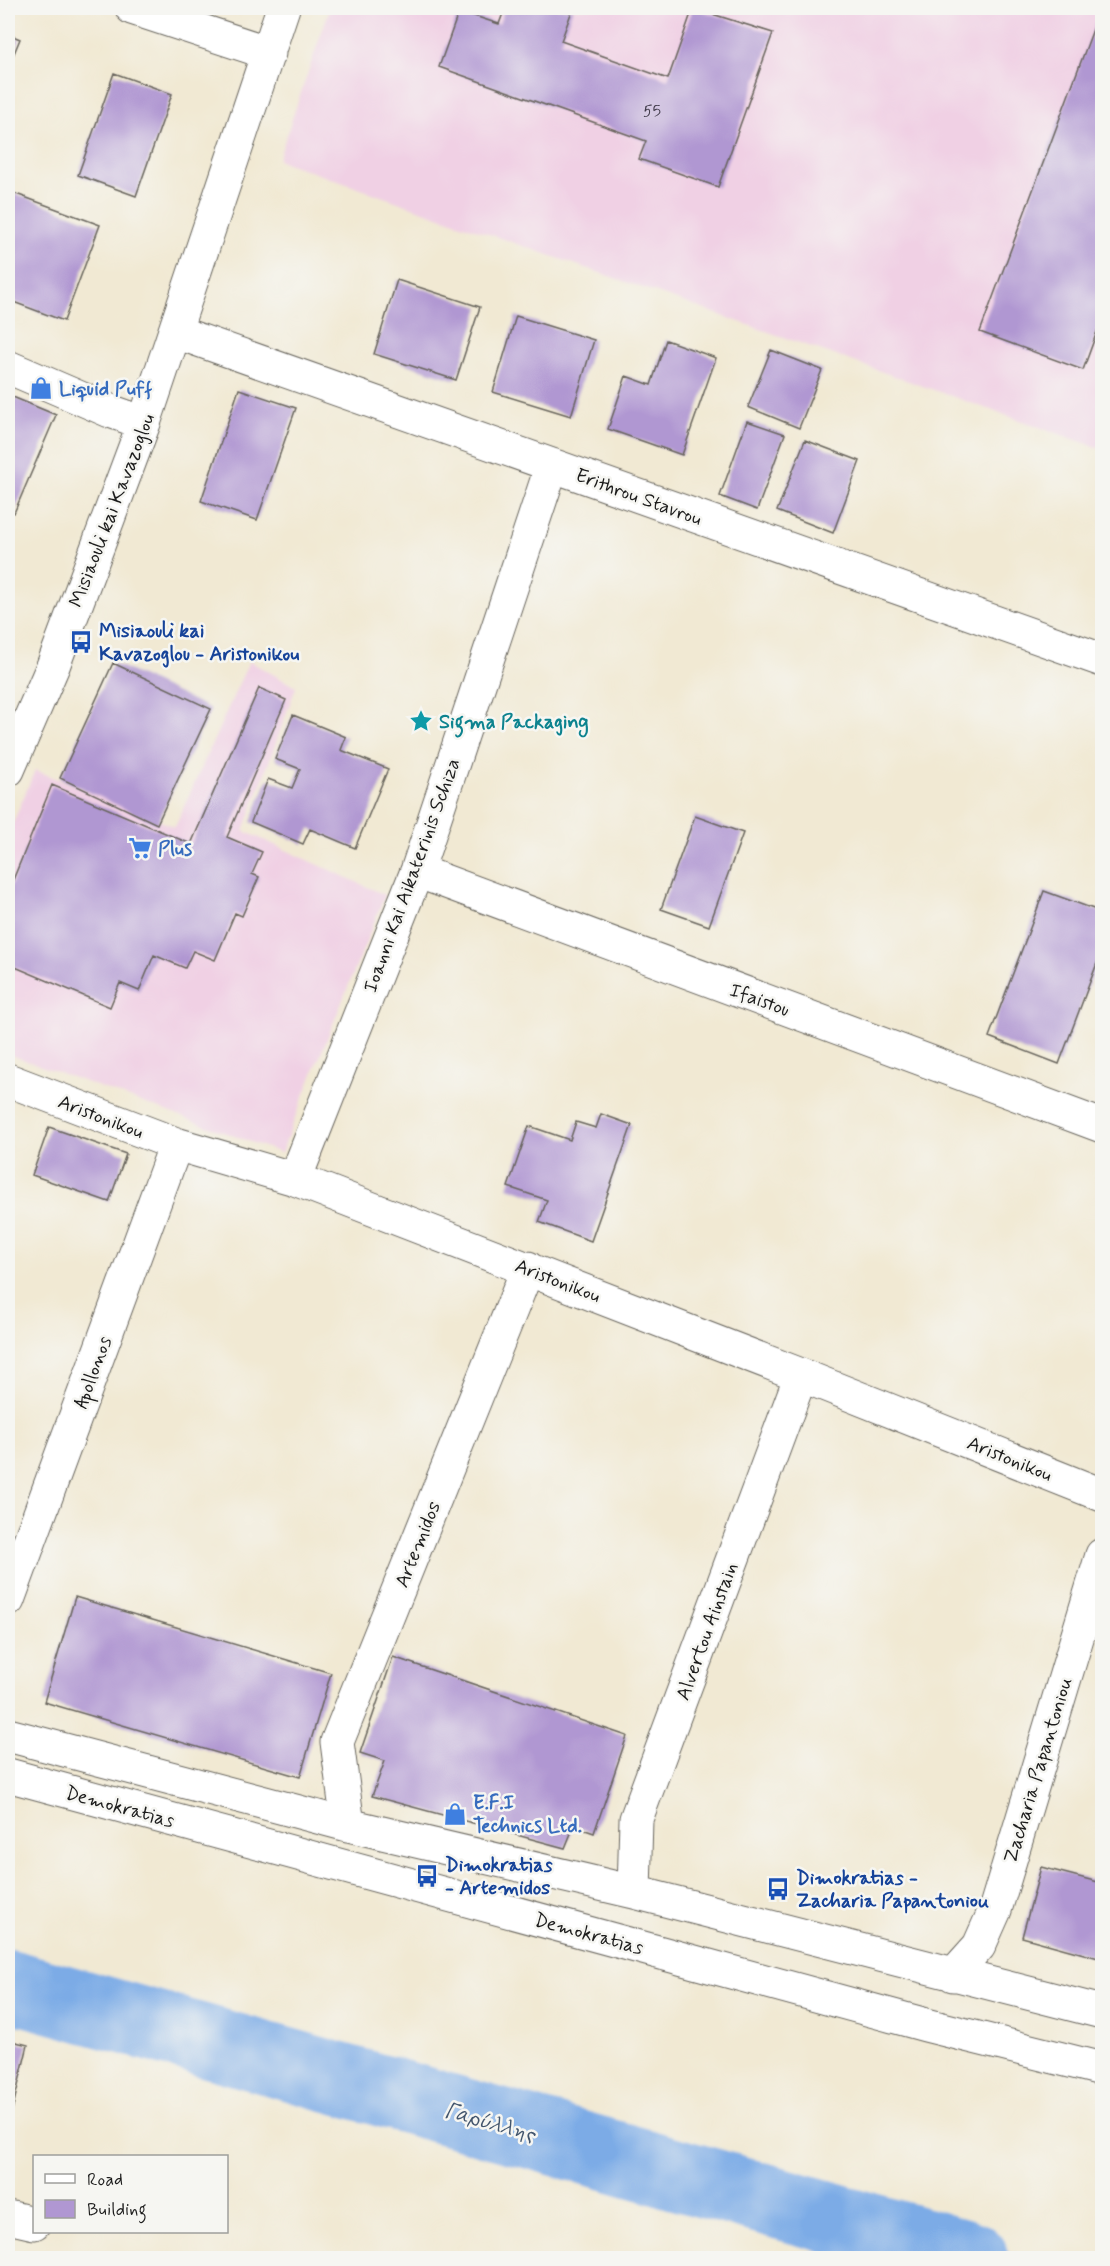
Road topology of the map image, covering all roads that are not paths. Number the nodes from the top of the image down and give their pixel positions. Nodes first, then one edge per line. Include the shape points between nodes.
1 (132, 8) edge
2 (283, 8) edge
3 (269, 53) junction
4 (176, 332) junction
5 (8, 367) edge
6 (144, 423) junction
7 (552, 465) junction
8 (1102, 660) edge
9 (16, 728) edge
10 (8, 770) edge
11 (417, 871) junction
12 (8, 1080) edge
13 (1102, 1126) edge
14 (176, 1144) junction
15 (295, 1179) junction
16 (528, 1268) junction
17 (801, 1375) junction
18 (1102, 1496) edge
19 (1102, 1555) edge
20 (8, 1600) edge
21 (8, 1735) edge
22 (8, 1775) edge
23 (348, 1825) junction
24 (634, 1892) junction
25 (953, 1975) junction
26 (1102, 2012) edge
27 (1102, 2069) edge
28 (8, 2217) edge
29 (33, 2223) edge

1 - 3 street
2 - 3 street, Misiaouli kai Kavazoglou
3 - 4 street, Misiaouli kai Kavazoglou
4 - 6 street, Misiaouli kai Kavazoglou
4 - 7 street, Erithrou Stavrou
5 - 6 street
6 - 9 street, Misiaouli kai Kavazoglou via 53,666
7 - 8 street, Erithrou Stavrou
7 - 11 street, Ioanni Kai Aikaterinis Schiza
9 - 10 street, Misiaouli kai Kavazoglou
11 - 13 street, Ifaistou
11 - 15 street, Ioanni Kai Aikaterinis Schiza
12 - 14 street, Aristonikou
14 - 15 street, Aristonikou
14 - 20 street, Apollonos
15 - 16 street, Aristonikou
16 - 17 street, Aristonikou
16 - 23 street, Artemidos via 337,1742
17 - 18 street, Aristonikou
17 - 24 street, Alvertou Ainstain via 636,1819
19 - 25 street, Zacharia Papantoniou via 995,1910 979,1946
21 - 23 street, Demokratias
22 - 27 street, Demokratias via 926,2025
23 - 24 street, Demokratias
24 - 25 street, Demokratias
25 - 26 street, Demokratias
28 - 29 street

